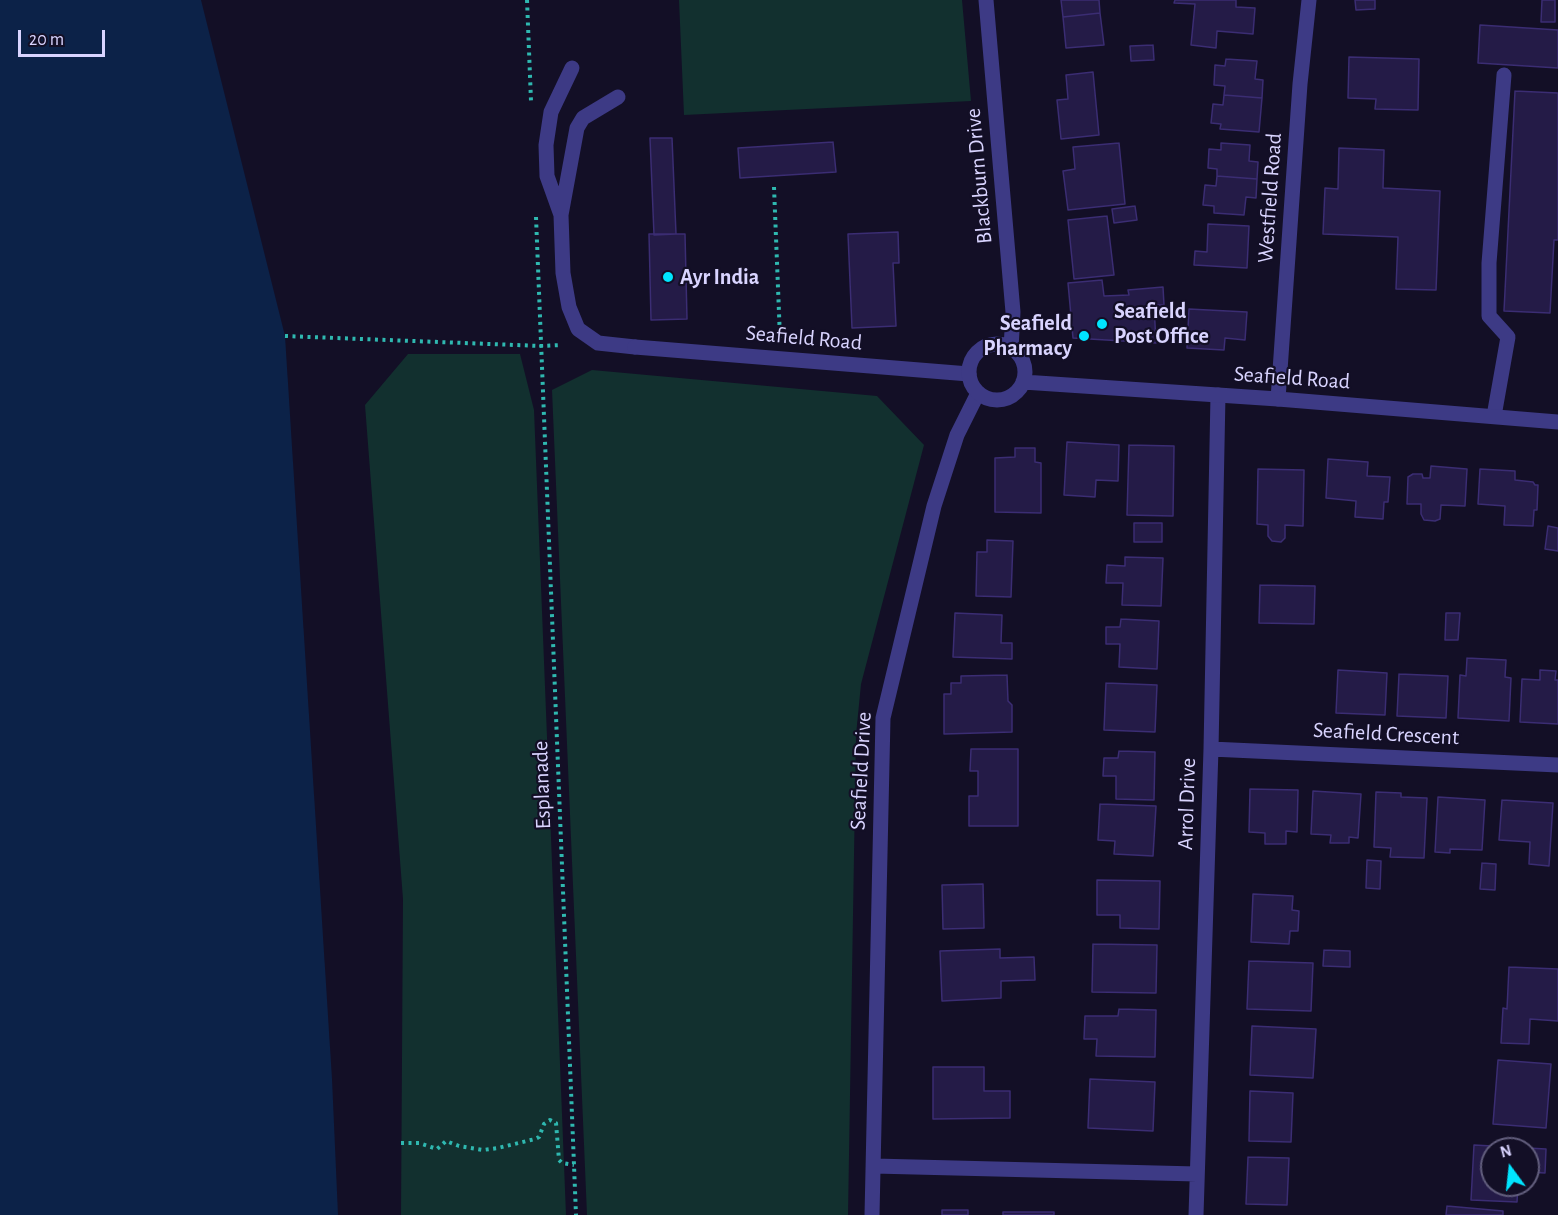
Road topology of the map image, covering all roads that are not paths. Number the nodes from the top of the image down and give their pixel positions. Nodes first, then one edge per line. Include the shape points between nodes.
1 (986, 0) edge
2 (1309, 0) edge
3 (572, 68) dead end
4 (1504, 75) dead end
5 (618, 96) dead end
6 (561, 215) junction
7 (1011, 349) junction
8 (969, 374) junction
9 (1023, 382) junction
10 (978, 393) junction
11 (1218, 395) junction
12 (1278, 399) junction
13 (1494, 416) junction
14 (1558, 422) edge
15 (1211, 749) junction
16 (1558, 765) edge
17 (873, 1166) junction
18 (1197, 1174) junction
19 (872, 1215) edge
20 (1196, 1215) edge

1 - 7 street, Blackburn Drive via 1013,312
2 - 12 street, Westfield Road
3 - 6 street via 551,111 546,145 547,176
4 - 13 street via 1489,263 1489,316 1508,337
5 - 6 street via 583,118 577,128
6 - 8 street, Seafield Road via 563,273 569,307 578,329 598,343
7 - 8 street via 995,345 979,351
7 - 9 street via 1022,360
8 - 10 street
9 - 10 street via 1004,399 994,400
9 - 11 street, Seafield Road
10 - 17 street, Seafield Drive via 957,435 934,506 883,718
11 - 12 street, Seafield Road
11 - 15 street, Arrol Drive
12 - 13 street, Seafield Road
13 - 14 street, Seafield Road
15 - 16 street, Seafield Crescent
15 - 18 street, Arrol Drive
17 - 18 street
17 - 19 street, Seafield Drive
18 - 20 street, Arrol Drive

